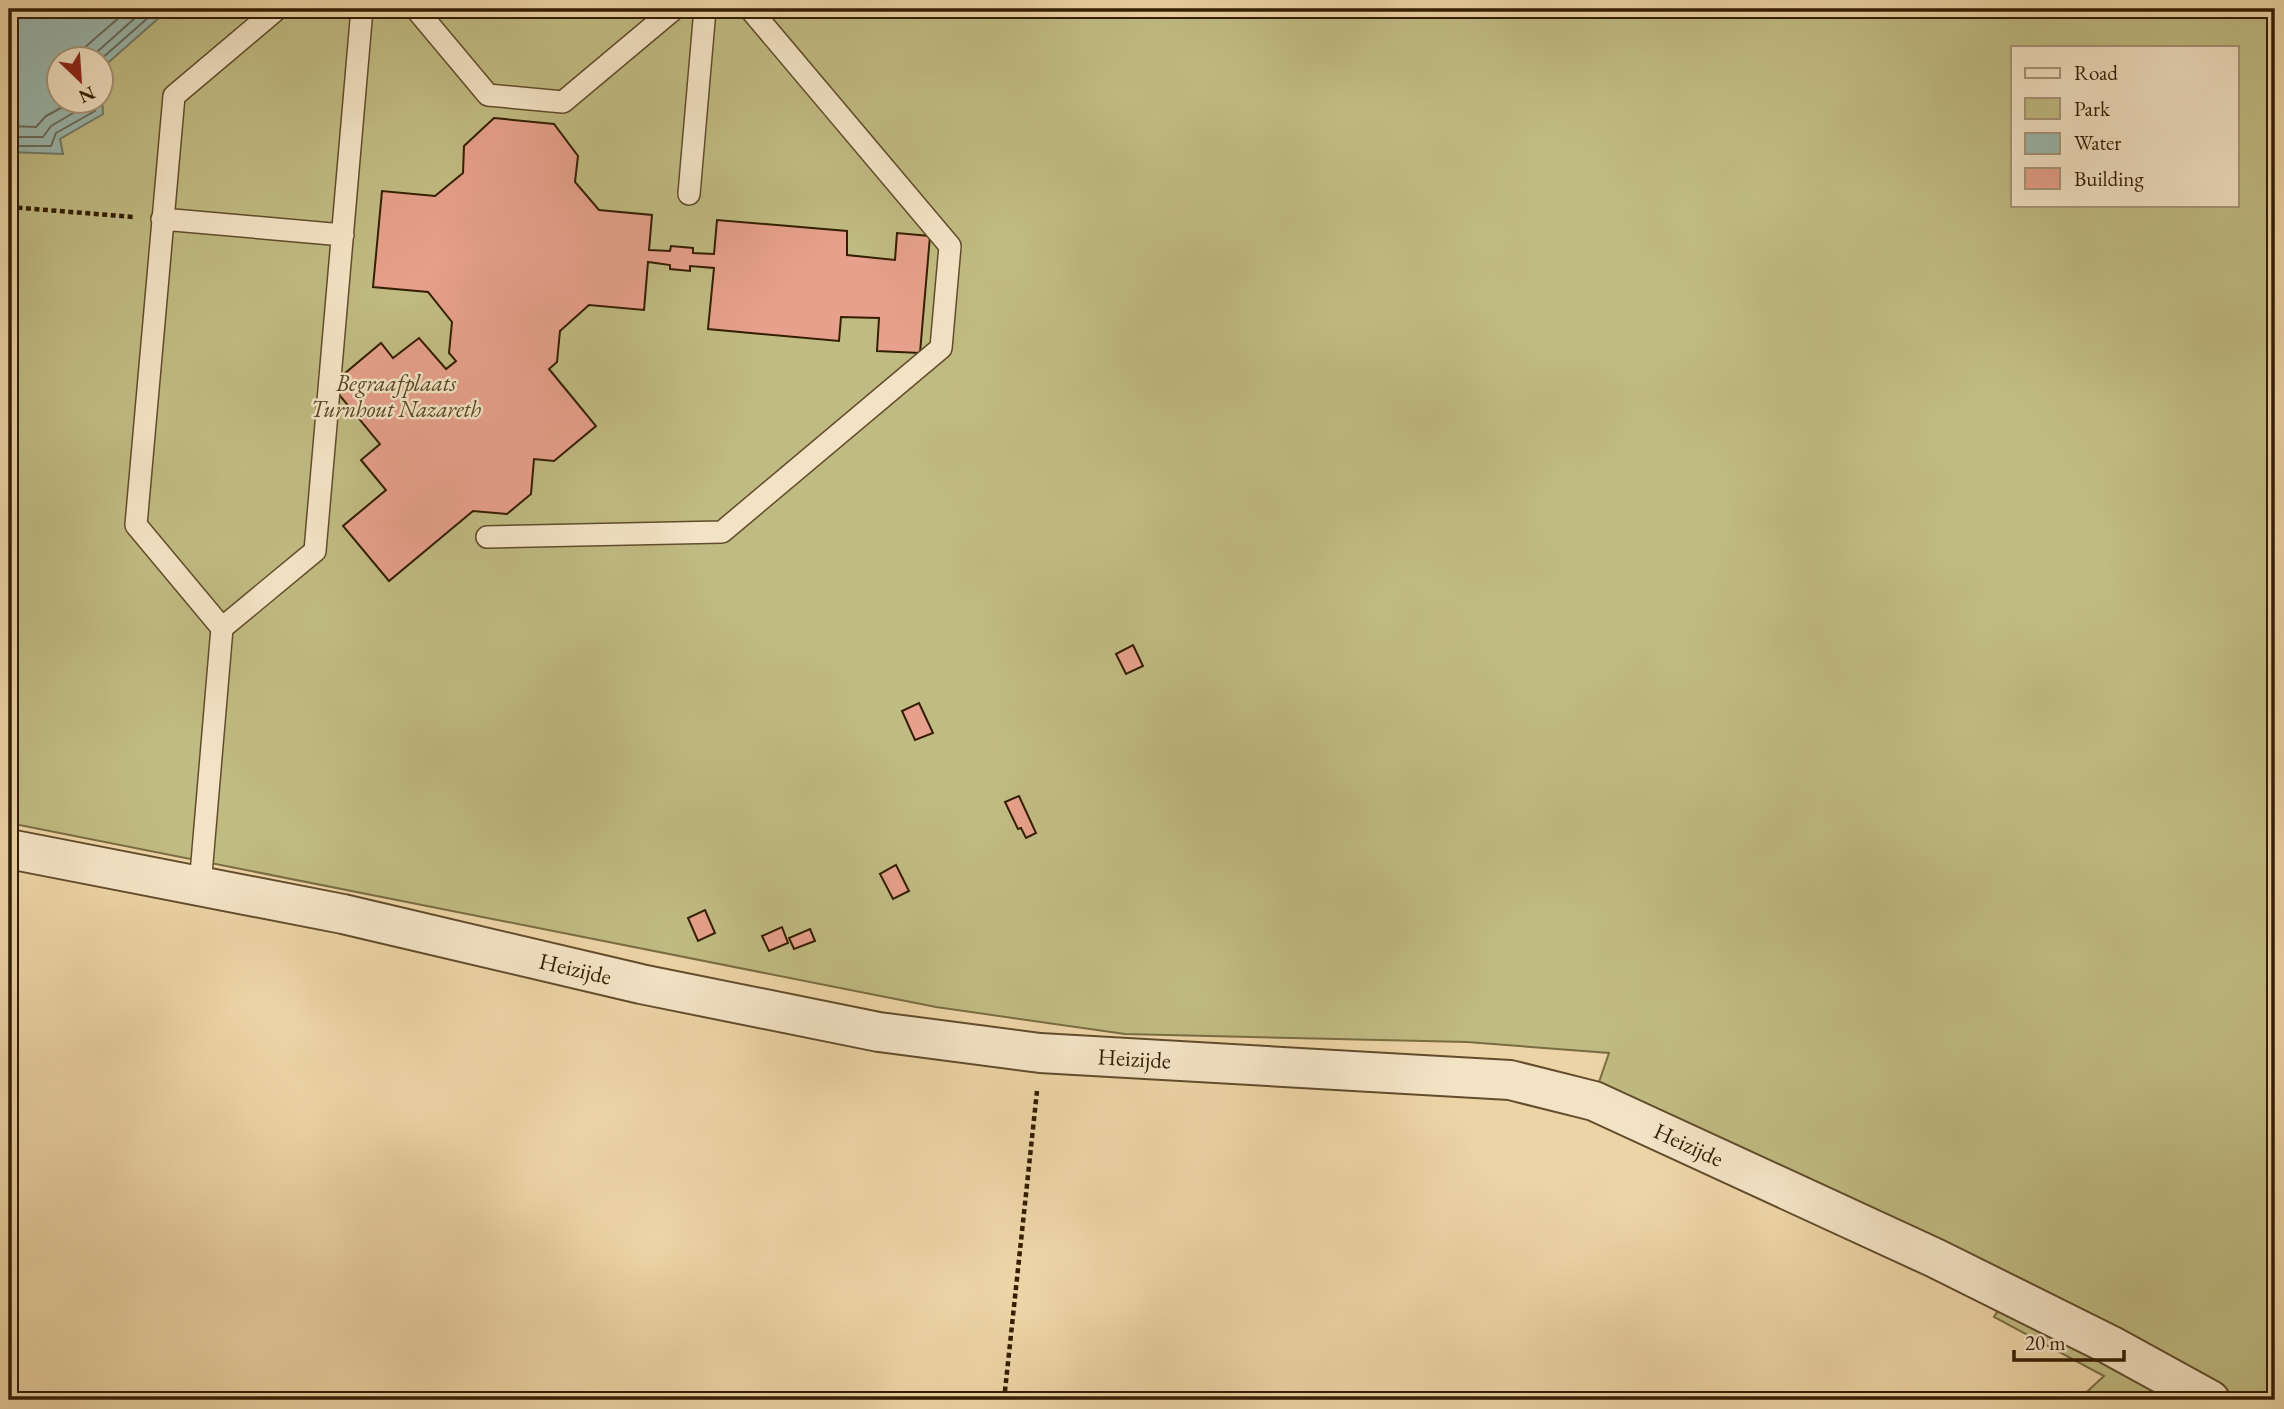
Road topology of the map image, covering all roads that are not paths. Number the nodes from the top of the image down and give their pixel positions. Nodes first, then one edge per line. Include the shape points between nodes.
1 (277, 9) edge
2 (362, 9) edge
3 (416, 9) edge
4 (674, 9) edge
5 (705, 9) edge
6 (750, 9) edge
7 (689, 194) dead end
8 (162, 219) junction
9 (343, 234) junction
10 (488, 537) dead end
11 (222, 628) junction
12 (9, 849) edge
13 (200, 886) junction
14 (2210, 1400) edge

1 - 8 lane via 174,96
2 - 9 lane
3 - 4 lane via 488,95 564,102
5 - 7 lane
6 - 10 lane via 950,246 941,348 722,532
8 - 9 lane
8 - 11 lane via 136,525
9 - 11 lane via 315,551
11 - 13 lane
12 - 13 street, Heizijde
13 - 14 street, Heizijde via 879,1032 1040,1054 1510,1080 1594,1101 1936,1258

